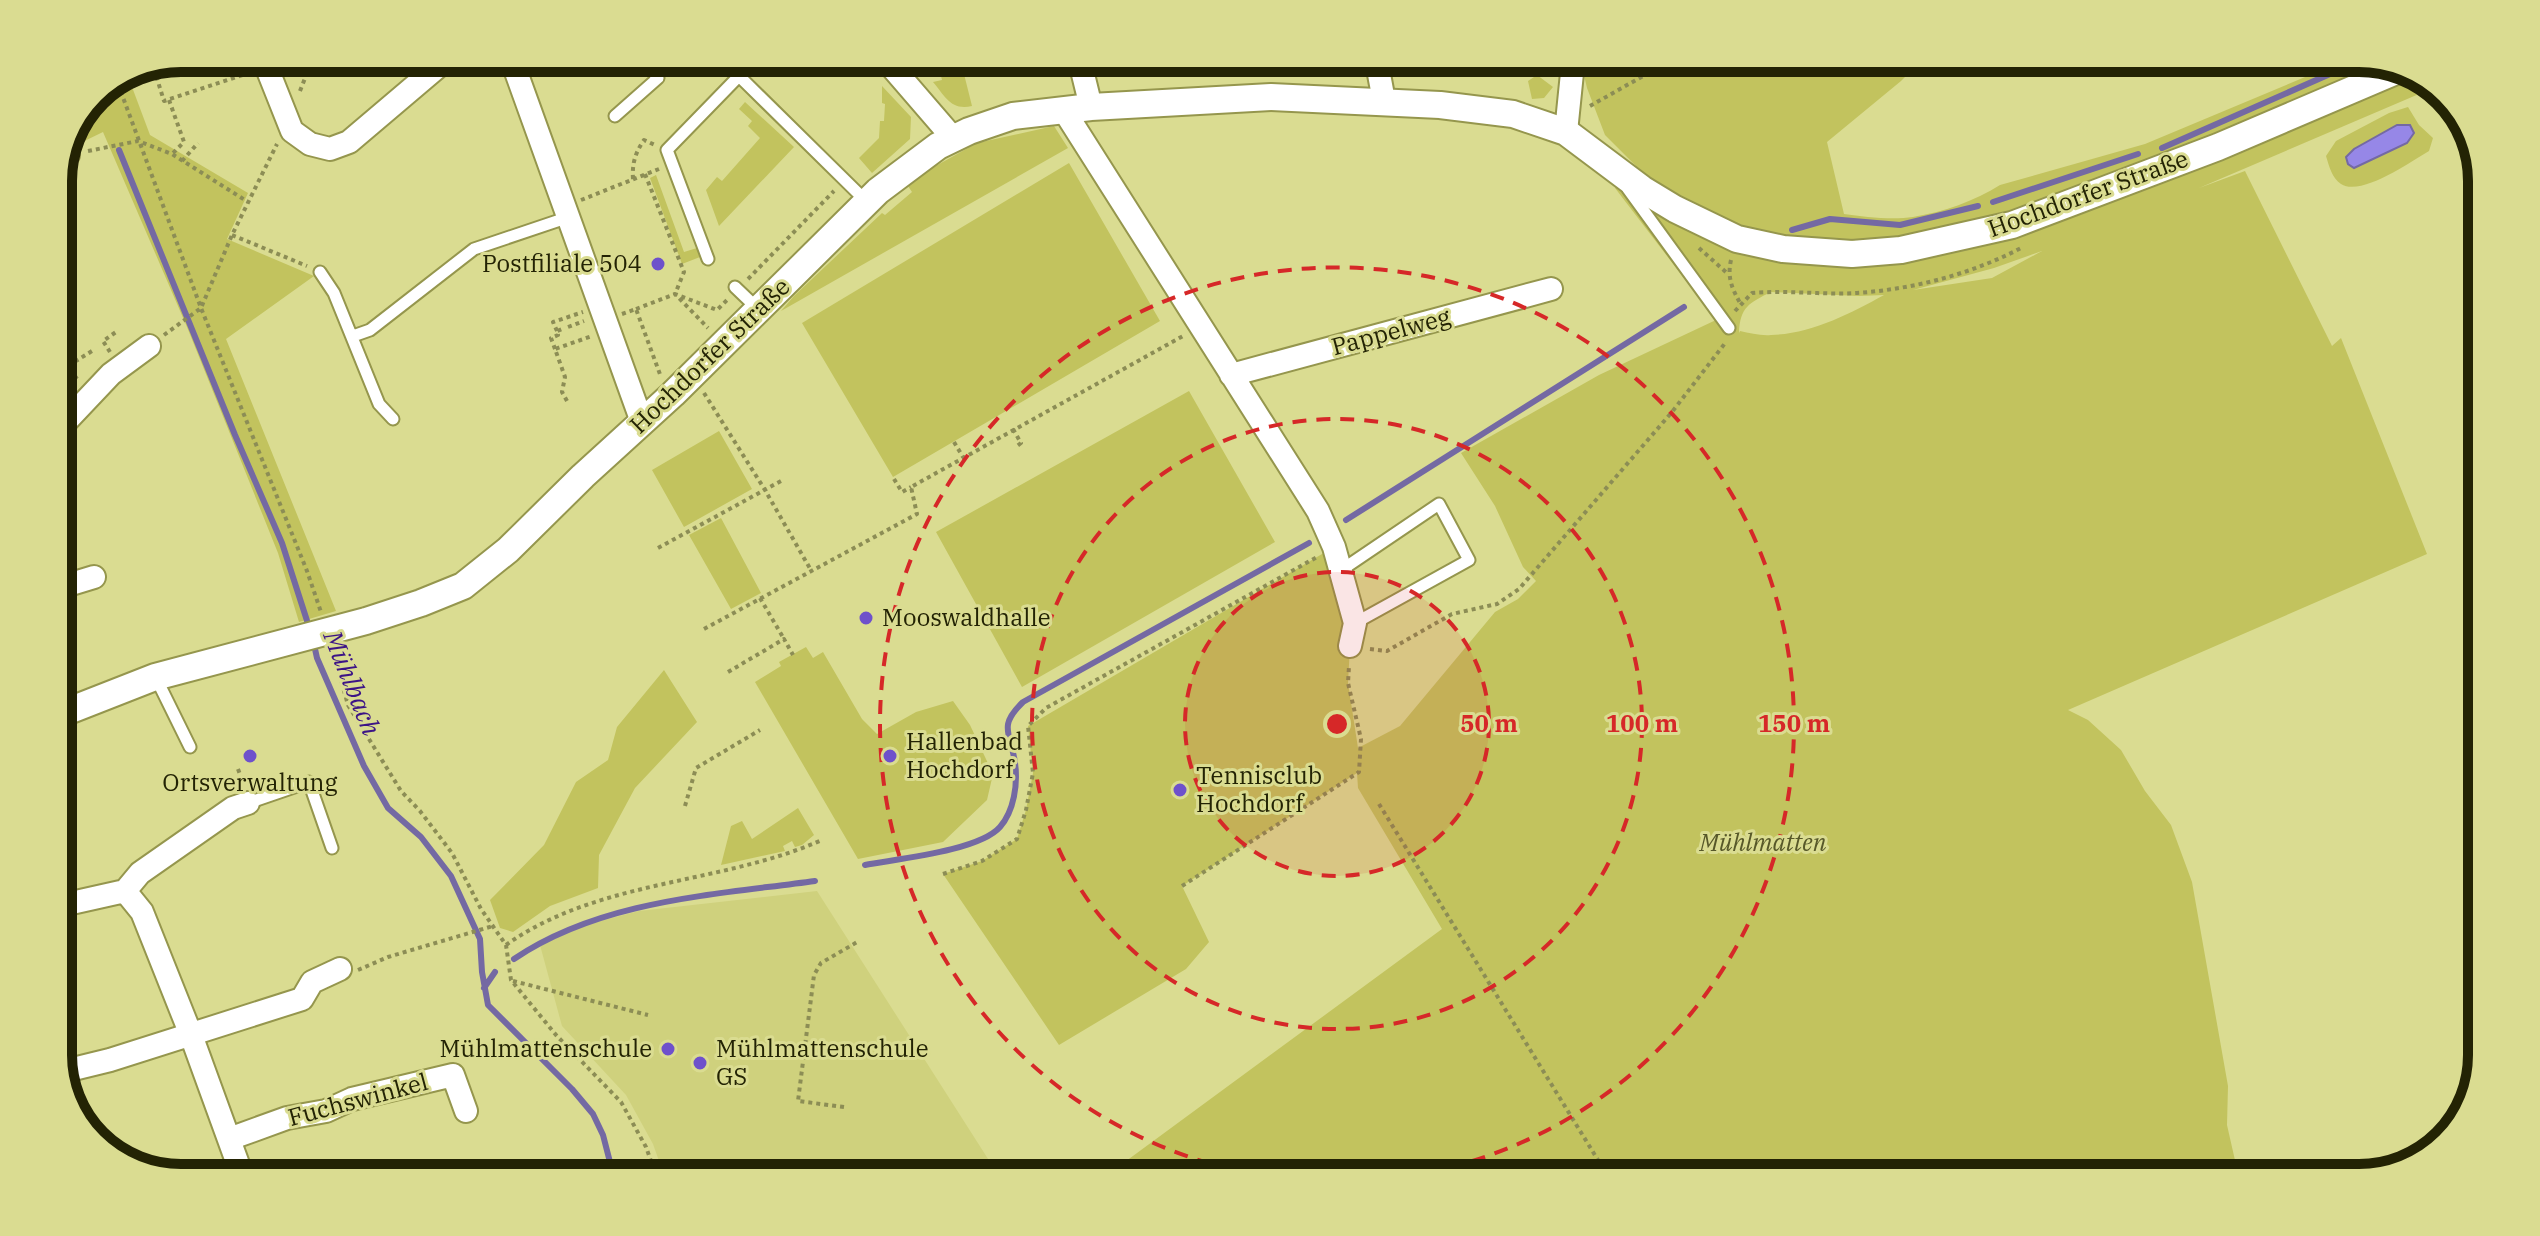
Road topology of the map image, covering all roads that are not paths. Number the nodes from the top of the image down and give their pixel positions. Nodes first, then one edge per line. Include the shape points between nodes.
1 (267, 72) edge
2 (432, 72) edge
3 (516, 72) edge
4 (653, 72) edge
5 (902, 72) edge
6 (1082, 72) edge
7 (1379, 72) edge
8 (1572, 72) edge
9 (2386, 76) edge
10 (1384, 101) junction
11 (1091, 107) junction
12 (1063, 109) junction
13 (615, 116) dead end
14 (1568, 123) junction
15 (953, 138) junction
16 (1629, 180) junction
17 (867, 202) junction
18 (566, 212) junction
19 (708, 259) dead end
20 (320, 272) road end
21 (1551, 289) dead end
22 (735, 290) road end
23 (758, 309) junction
24 (1729, 328) road end
25 (353, 336) junction
26 (149, 346) dead end
27 (1231, 375) junction
28 (72, 415) edge
29 (393, 419) dead end
30 (642, 422) junction
31 (1340, 571) junction
32 (94, 577) dead end
33 (72, 584) edge
34 (1355, 623) junction
35 (1350, 646) road end
36 (155, 677) junction
37 (72, 710) edge
38 (190, 747) dead end
39 (248, 803) joint
40 (332, 848) dead end
41 (125, 891) junction
42 (72, 903) edge
43 (340, 969) road end
44 (191, 1035) junction
45 (73, 1069) edge
46 (466, 1111) dead end
47 (229, 1139) junction
48 (238, 1164) edge

1 - 2 street via 292,131 310,144 330,149 349,142
3 - 18 street
4 - 13 lane via 658,78
5 - 15 street
6 - 11 street
7 - 10 street
8 - 14 street
9 - 16 street, Hochdorfer Straße via 2050,211 1986,232 1901,250 1815,252 1737,239
10 - 11 street, Hochdorfer Straße via 1271,97
10 - 14 street, Hochdorfer Straße
11 - 12 street, Hochdorfer Straße
12 - 15 street, Hochdorfer Straße via 1013,116
12 - 27 street
14 - 16 street, Hochdorfer Straße
15 - 17 street, Hochdorfer Straße
16 - 24 lane, Hochdorfer Straße via 1628,189
17 - 19 lane via 739,76 667,150
17 - 23 street, Hochdorfer Straße
18 - 25 lane via 474,249 370,330
18 - 30 street
20 - 25 lane
21 - 27 street, Pappelweg
22 - 23 lane
23 - 30 street, Hochdorfer Straße
25 - 29 lane via 379,404
26 - 28 street via 111,374
27 - 31 street via 1318,511
30 - 36 street, Hochdorfer Straße via 463,586 313,635
31 - 34 street
31 - 34 lane via 1439,504 1469,560
32 - 33 street
34 - 35 street
36 - 37 street, Hochdorfer Straße
36 - 38 lane
39 - 40 lane via 309,782
39 - 41 street via 140,873
41 - 42 street
41 - 44 street via 142,912
43 - 44 street via 312,982 302,999
44 - 45 street
44 - 47 street
46 - 47 street, Fuchswinkel via 453,1075 352,1099
47 - 48 street

